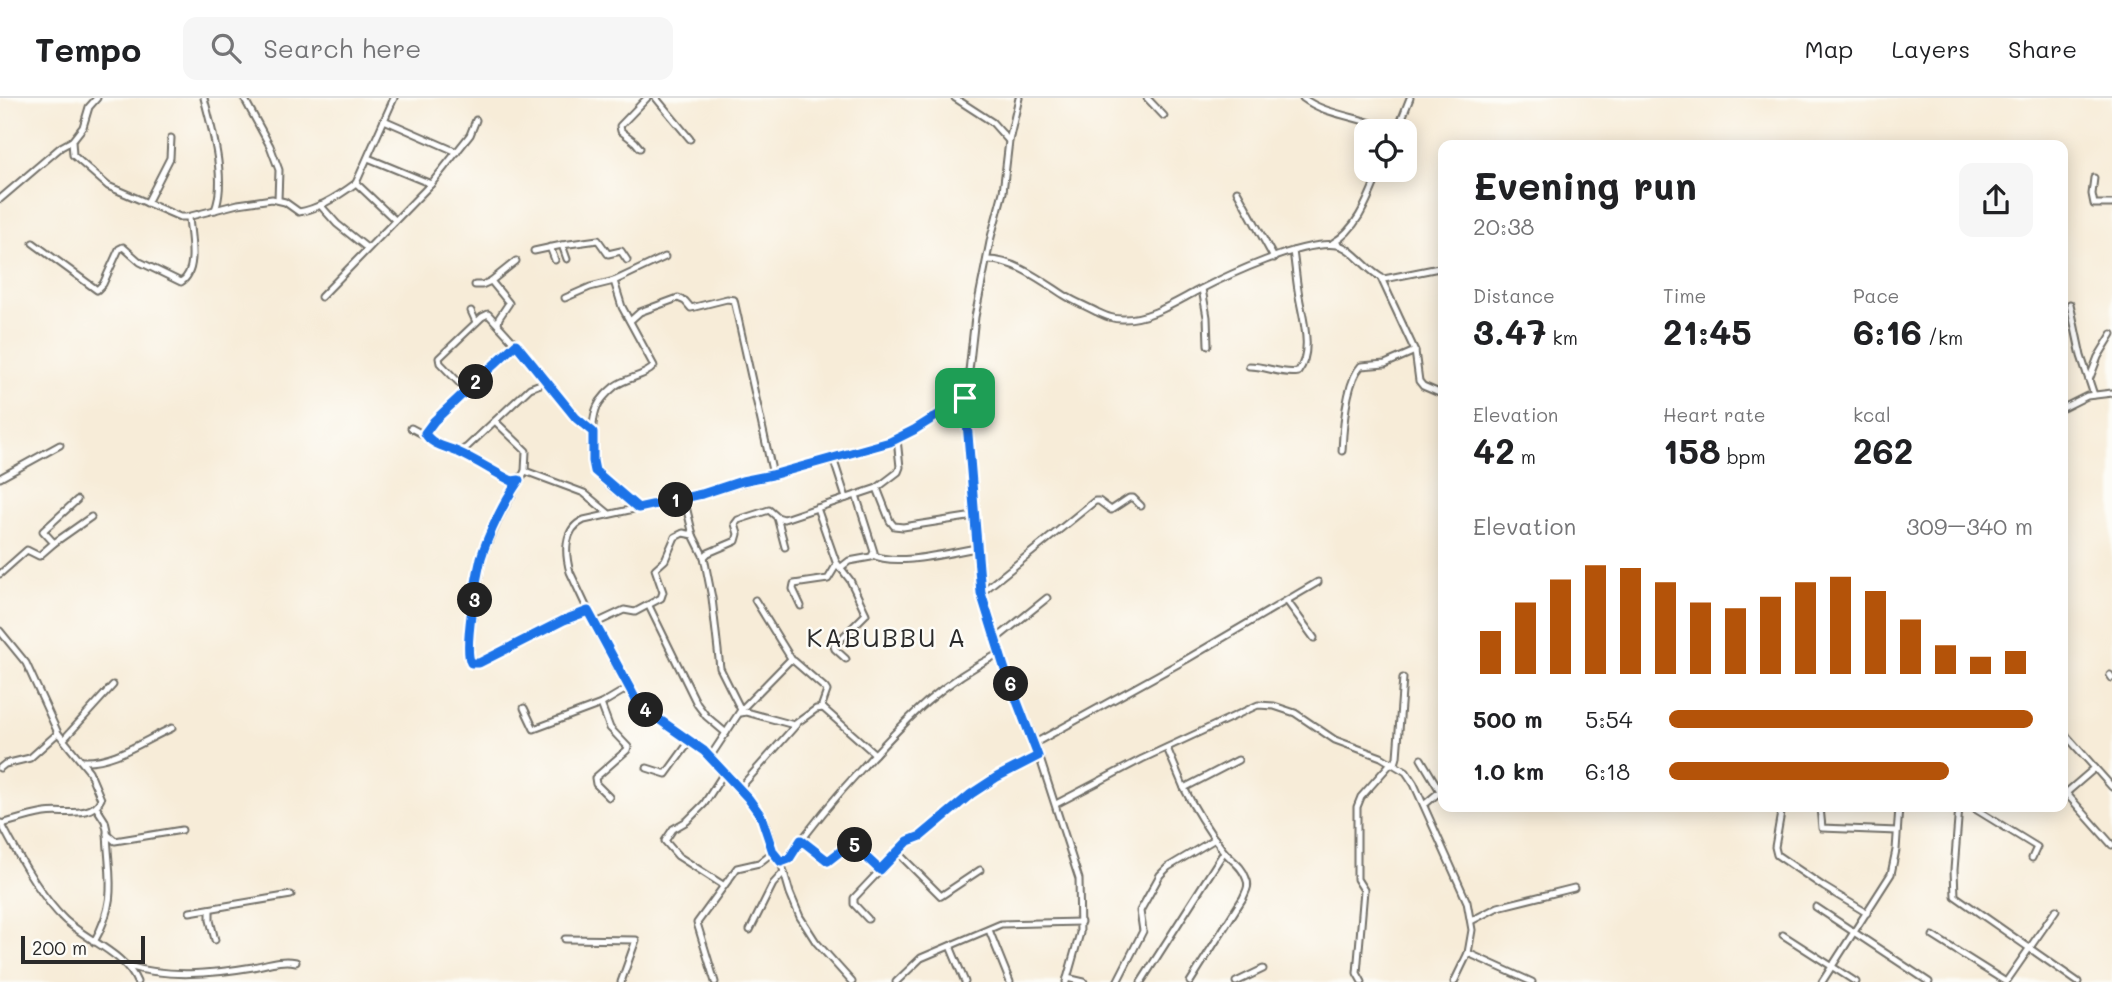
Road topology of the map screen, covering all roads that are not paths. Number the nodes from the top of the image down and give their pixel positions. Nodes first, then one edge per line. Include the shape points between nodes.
1 (97, 98) edge
2 (204, 98) edge
3 (244, 98) edge
4 (394, 98) edge
5 (647, 98) edge
6 (656, 98) edge
7 (956, 98) edge
8 (1019, 98) edge
9 (1147, 98) edge
10 (1303, 98) edge
11 (1410, 98) edge
12 (1164, 116) dead end
13 (1359, 119) edge
14 (1401, 119) edge
15 (384, 120) junction
16 (475, 120) dead end
17 (171, 138) dead end
18 (690, 139) dead end
19 (72, 141) junction
20 (1009, 141) junction
21 (640, 148) dead end
22 (457, 152) junction
23 (368, 158) junction
24 (2094, 178) dead end
25 (1374, 182) edge
26 (356, 183) junction
27 (431, 184) junction
28 (1237, 191) dead end
29 (0, 199) edge
30 (278, 200) junction
31 (147, 203) junction
32 (2112, 204) edge
33 (320, 205) junction
34 (215, 210) junction
35 (189, 217) junction
36 (396, 220) junction
37 (1344, 236) junction
38 (33, 243) dead end
39 (562, 245) junction
40 (1330, 245) junction
41 (550, 247) junction
42 (1345, 247) junction
43 (367, 248) junction
44 (534, 251) dead end
45 (1293, 251) junction
46 (665, 257) dead end
47 (566, 258) dead end
48 (1273, 258) junction
49 (555, 260) dead end
50 (627, 260) dead end
51 (988, 260) junction
52 (516, 261) dead end
53 (1438, 268) edge
54 (1381, 278) junction
55 (491, 281) junction
56 (614, 281) junction
57 (475, 285) dead end
58 (1202, 289) junction
59 (321, 297) dead end
60 (565, 298) dead end
61 (2070, 304) dead end
62 (471, 311) dead end
63 (630, 321) junction
64 (476, 322) junction
65 (498, 324) junction
66 (2112, 334) edge
67 (516, 344) junction
68 (1208, 345) dead end
69 (1415, 351) junction
70 (1249, 366) dead end
71 (2090, 380) junction
72 (548, 381) junction
73 (467, 391) junction
74 (1438, 392) edge
75 (2112, 393) edge
76 (2094, 395) junction
77 (965, 398) junction
78 (2068, 404) edge
79 (495, 421) junction
80 (411, 428) dead end
81 (593, 432) junction
82 (426, 436) junction
83 (897, 439) junction
84 (60, 445) dead end
85 (1342, 450) dead end
86 (458, 452) junction
87 (833, 458) junction
88 (525, 471) junction
89 (772, 475) junction
90 (0, 478) edge
91 (519, 480) junction
92 (877, 488) junction
93 (856, 495) junction
94 (684, 498) junction
95 (846, 498) junction
96 (77, 499) dead end
97 (1140, 506) dead end
98 (638, 508) junction
99 (817, 508) junction
100 (610, 514) junction
101 (974, 516) junction
102 (90, 517) dead end
103 (777, 517) junction
104 (693, 535) junction
105 (54, 543) junction
106 (785, 547) dead end
107 (977, 548) junction
108 (873, 555) junction
109 (704, 557) junction
110 (839, 566) junction
111 (0, 574) edge
112 (1318, 582) dead end
113 (981, 593) junction
114 (1047, 598) dead end
115 (755, 600) dead end
116 (1287, 601) junction
117 (649, 606) junction
118 (801, 606) dead end
119 (588, 611) junction
120 (594, 624) junction
121 (0, 631) edge
122 (1314, 638) dead end
123 (996, 639) junction
124 (1000, 653) junction
125 (846, 659) dead end
126 (792, 660) junction
127 (1403, 678) dead end
128 (113, 685) dead end
129 (628, 688) junction
130 (601, 704) junction
131 (820, 707) junction
132 (524, 708) dead end
133 (743, 711) junction
134 (796, 725) junction
135 (172, 728) dead end
136 (58, 733) junction
137 (726, 733) junction
138 (2068, 738) edge
139 (64, 739) junction
140 (690, 741) junction
141 (1035, 743) junction
142 (1167, 748) junction
143 (875, 754) junction
144 (1038, 756) junction
145 (709, 757) junction
146 (1421, 759) dead end
147 (1238, 760) dead end
148 (82, 761) junction
149 (1393, 763) junction
150 (0, 768) edge
151 (647, 768) dead end
152 (2095, 768) junction
153 (724, 773) junction
154 (1438, 784) edge
155 (2112, 787) edge
156 (1184, 788) junction
157 (739, 789) junction
158 (2068, 789) edge
159 (1438, 793) edge
160 (2068, 794) edge
161 (609, 797) dead end
162 (1055, 804) junction
163 (1424, 805) junction
164 (96, 807) junction
165 (1781, 812) edge
166 (1820, 812) edge
167 (1899, 812) edge
168 (1959, 812) edge
169 (1980, 812) edge
170 (1, 822) edge
171 (182, 830) dead end
172 (1897, 831) junction
173 (107, 834) junction
174 (1215, 839) junction
175 (801, 840) junction
176 (2112, 845) edge
177 (773, 852) junction
178 (1224, 852) junction
179 (898, 853) junction
180 (2032, 858) dead end
181 (781, 862) junction
182 (880, 870) junction
183 (980, 870) dead end
184 (783, 873) junction
185 (723, 885) junction
186 (1574, 888) dead end
187 (291, 895) dead end
188 (1816, 907) dead end
189 (210, 909) junction
190 (2056, 910) dead end
191 (190, 912) dead end
192 (1867, 913) junction
193 (868, 919) dead end
194 (1471, 921) junction
195 (1081, 922) junction
196 (750, 930) dead end
197 (989, 930) junction
198 (1854, 934) junction
199 (1783, 935) dead end
200 (1933, 936) dead end
201 (565, 939) dead end
202 (215, 940) dead end
203 (94, 942) junction
204 (950, 946) junction
205 (2030, 948) junction
206 (1468, 953) junction
207 (296, 962) dead end
208 (128, 966) junction
209 (1832, 967) junction
210 (1263, 969) dead end
211 (1066, 980) edge
212 (138, 982) edge
213 (621, 982) edge
214 (715, 982) edge
215 (852, 982) edge
216 (896, 982) edge
217 (965, 982) edge
218 (1010, 982) edge
219 (1084, 982) edge
220 (1116, 982) edge
221 (1141, 982) edge
222 (1190, 982) edge
223 (1236, 982) edge
224 (1362, 982) edge
225 (1454, 982) edge
226 (1532, 982) edge
227 (1822, 982) edge
228 (1856, 982) edge
229 (1928, 982) edge
230 (2006, 982) edge
231 (2078, 982) edge

1 - 19 street
2 - 34 street via 217,161
3 - 30 street via 279,170
4 - 15 street
5 - 21 street via 620,126
6 - 18 street
7 - 20 street via 992,122
8 - 20 street
9 - 12 street
10 - 13 street
11 - 14 street
15 - 22 street
15 - 23 street
16 - 22 street
17 - 31 street via 170,158
19 - 29 street
19 - 31 street via 73,155 104,184
20 - 51 street
22 - 27 street
23 - 26 street
23 - 27 street
24 - 32 street via 2094,204
25 - 37 street
26 - 33 street
26 - 36 street
27 - 36 street
28 - 48 street
30 - 33 street via 299,212
30 - 34 street
31 - 35 street
33 - 43 street
34 - 35 street
35 - 38 street via 192,258 181,282 140,262 123,247 97,290
36 - 43 street
37 - 40 street
37 - 42 street
39 - 41 street
39 - 47 street
39 - 50 street via 598,240 608,254 621,251
40 - 42 street
40 - 45 street
41 - 44 street
41 - 49 street
42 - 54 street
43 - 59 street
45 - 48 street
45 - 70 street via 1307,335 1303,366 1293,373
46 - 56 street
48 - 58 street
51 - 58 street via 1007,263 1082,305 1119,319 1142,316
51 - 77 street
52 - 55 street
53 - 54 street
54 - 69 street
55 - 57 street
55 - 65 street via 509,303
56 - 60 street
56 - 63 street
58 - 68 street
61 - 71 street
62 - 64 street
63 - 81 street via 654,366 605,395 596,411
63 - 89 street via 640,312 678,298 691,308 734,300
64 - 65 street via 488,314
64 - 73 street via 439,360
65 - 67 street
66 - 71 street
67 - 72 street
67 - 73 street
69 - 74 street via 1419,381
69 - 85 street via 1385,364 1361,366 1355,372
71 - 76 street
72 - 79 street via 530,388
72 - 81 street
73 - 82 street via 427,429
75 - 76 street
76 - 78 street
77 - 83 street
77 - 101 street
79 - 86 street
79 - 88 street via 527,451
80 - 82 street
81 - 98 street via 595,471
82 - 86 street
83 - 87 street
83 - 92 street via 898,472
84 - 90 street
86 - 91 street via 512,481
87 - 89 street
87 - 95 street
88 - 91 street
88 - 100 street via 584,493
89 - 94 street
91 - 119 street via 482,556 469,662 475,664
92 - 93 street
92 - 101 street via 894,526
93 - 95 street
93 - 108 street
94 - 98 street
94 - 104 street
95 - 99 street
96 - 105 street via 43,531
97 - 113 street via 1133,498 1111,510 1095,501
98 - 100 street
99 - 103 street
99 - 110 street
100 - 119 street via 578,523 568,536 568,565
101 - 107 street
102 - 105 street
103 - 106 street
103 - 109 street via 769,510 738,520 736,541
104 - 109 street
104 - 117 street via 675,537 665,560 654,569 663,595
105 - 111 street via 39,556 27,550
107 - 108 street via 906,560
107 - 113 street
108 - 110 street
109 - 133 street via 720,668
110 - 118 street via 828,579 794,584
110 - 125 street via 866,615 834,646
112 - 116 street
113 - 123 street
114 - 123 street
115 - 126 street
116 - 122 street
116 - 141 street
117 - 120 street via 632,613 624,610
117 - 137 street via 697,704
119 - 120 street
120 - 129 street
121 - 136 street via 26,663
123 - 124 street
124 - 141 street
124 - 143 street via 946,684
126 - 131 street via 825,688
126 - 133 street
127 - 149 street
128 - 139 street
129 - 130 street
129 - 140 street via 644,708
130 - 132 street via 534,729
130 - 161 street via 610,728 628,747 595,778
131 - 134 street
131 - 143 street
133 - 134 street
133 - 137 street
134 - 157 street
135 - 148 street via 114,756
136 - 139 street
136 - 150 street via 30,758
137 - 145 street
138 - 152 street
139 - 148 street
140 - 145 street
140 - 151 street via 666,774
141 - 144 street
142 - 149 street via 1265,704 1295,713 1335,740
142 - 156 street
142 - 162 street
143 - 175 street
144 - 162 street
144 - 179 street via 971,794
145 - 153 street
146 - 154 street
147 - 156 street
148 - 164 street via 100,795
149 - 163 street via 1406,772
149 - 224 street via 1357,807 1357,879 1364,890 1357,972
152 - 155 street
152 - 158 street
153 - 157 street
153 - 185 street via 699,809 665,841 678,856
156 - 174 street
157 - 177 street via 761,816
159 - 163 street
160 - 176 street
162 - 195 street via 1077,868
163 - 194 street via 1466,898
164 - 170 street
164 - 173 street
165 - 192 street via 1777,855
166 - 172 street via 1822,828
167 - 172 street
168 - 205 street via 1955,896
169 - 180 street via 2038,847
170 - 203 street via 63,919
171 - 173 street via 115,841
172 - 192 street via 1891,874
173 - 203 street via 110,903
174 - 178 street
174 - 220 street via 1160,875 1140,911 1143,931
175 - 181 street via 789,859
175 - 182 street via 828,861 851,843
177 - 181 street
177 - 185 street via 759,863 737,868
178 - 221 street
178 - 222 street via 1237,861 1248,888
179 - 182 street
179 - 183 street via 940,897
181 - 184 street
182 - 193 street via 853,901
184 - 196 street
184 - 215 street via 816,942
185 - 214 street via 697,923
186 - 194 street via 1498,907
187 - 189 street
188 - 198 street
189 - 191 street
189 - 202 street
190 - 205 street
192 - 198 street
194 - 206 street
195 - 197 street via 1006,923
195 - 211 street
197 - 204 street
197 - 218 street
198 - 209 street
198 - 229 street
199 - 209 street
200 - 230 street
201 - 213 street via 636,940
203 - 208 street
204 - 216 street via 919,958
204 - 217 street
205 - 230 street
205 - 231 street
206 - 225 street
206 - 226 street
207 - 208 street via 179,974
208 - 212 street
209 - 227 street
209 - 228 street
210 - 223 street
211 - 219 street

